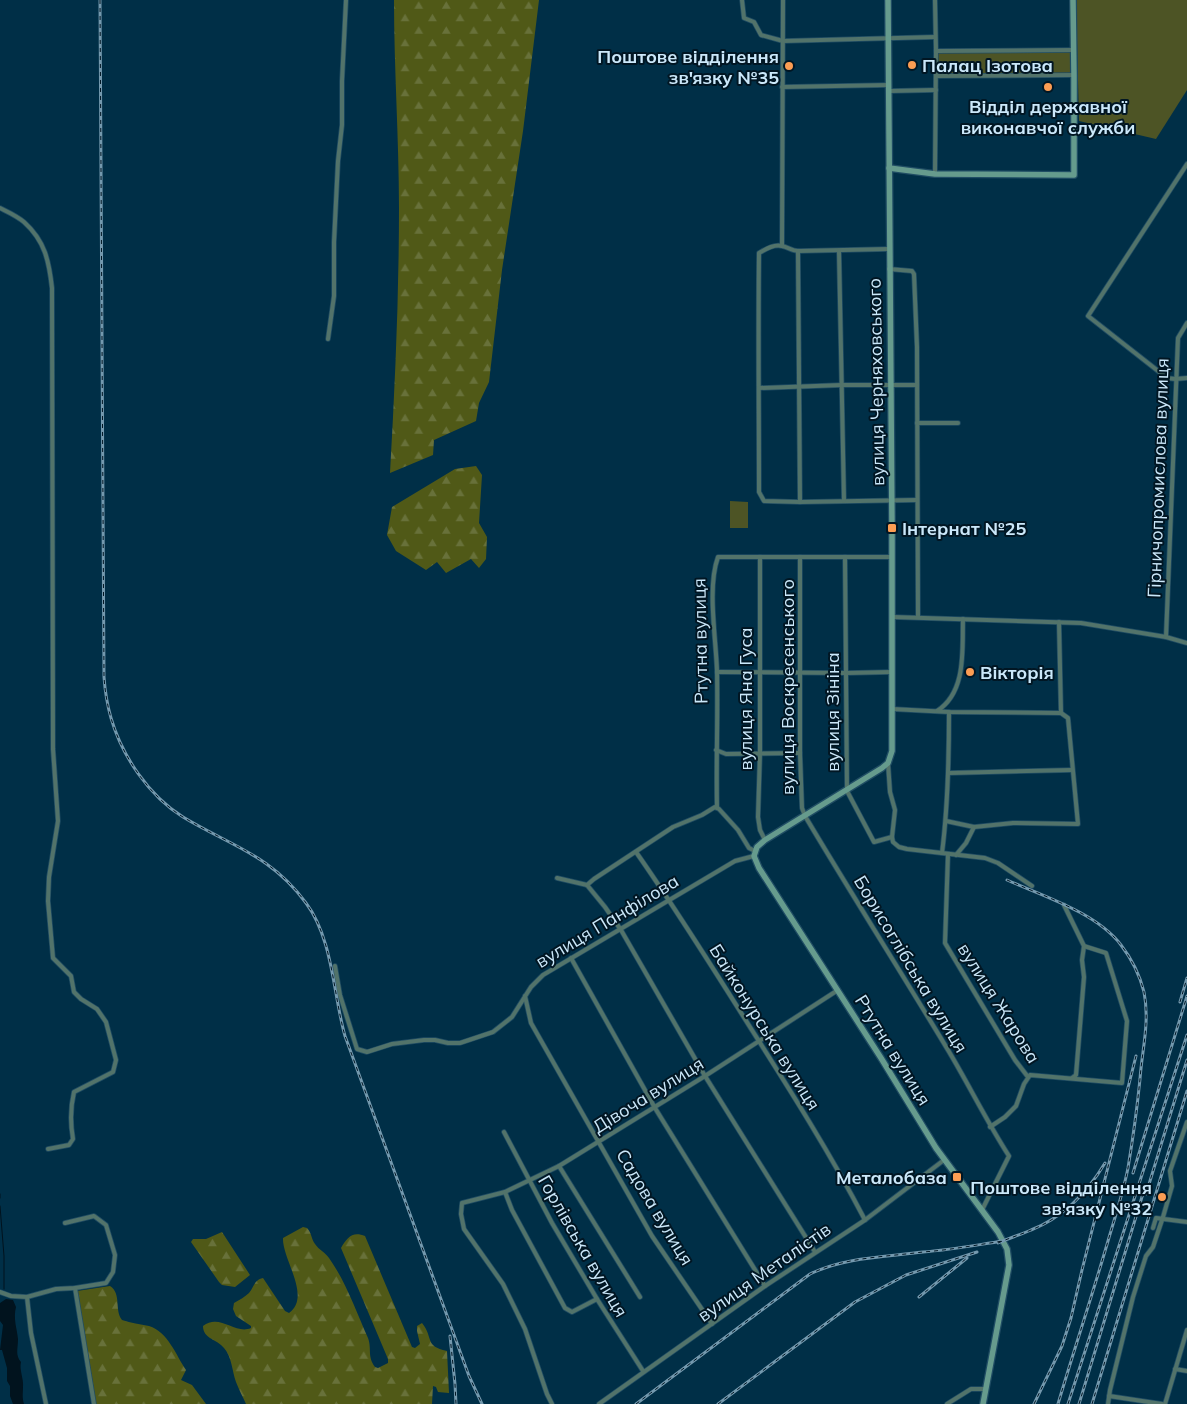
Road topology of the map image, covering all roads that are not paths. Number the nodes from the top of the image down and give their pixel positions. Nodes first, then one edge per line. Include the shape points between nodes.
1 (346, 0) edge
2 (742, 0) edge
3 (783, 0) edge
4 (888, 0) edge
5 (934, 0) edge
6 (1072, 0) edge
7 (936, 37) junction
8 (888, 39) junction
9 (783, 42) junction
10 (936, 50) junction
11 (1074, 50) junction
12 (1074, 75) junction
13 (936, 76) junction
14 (782, 87) junction
15 (889, 88) junction
16 (936, 90) junction
17 (1187, 164) edge
18 (889, 168) junction
19 (935, 174) junction
20 (0, 208) edge
21 (782, 246) junction
22 (889, 249) junction
23 (798, 251) junction
24 (840, 251) junction
25 (889, 269) junction
26 (1187, 323) edge
27 (328, 340) dead end
28 (1187, 378) edge
29 (1175, 379) junction
30 (842, 385) junction
31 (890, 385) junction
32 (917, 385) junction
33 (799, 387) junction
34 (759, 388) junction
35 (917, 423) junction
36 (958, 423) dead end
37 (917, 500) junction
38 (844, 501) junction
39 (892, 501) junction
40 (800, 502) junction
41 (760, 557) junction
42 (800, 557) junction
43 (845, 557) junction
44 (891, 557) junction
45 (892, 617) junction
46 (918, 617) junction
47 (963, 619) junction
48 (1059, 622) junction
49 (1166, 637) junction
50 (1187, 643) edge
51 (717, 672) junction
52 (760, 672) junction
53 (892, 672) junction
54 (801, 673) junction
55 (846, 673) junction
56 (892, 709) junction
57 (936, 711) junction
58 (949, 712) junction
59 (1061, 713) junction
60 (716, 750) junction
61 (760, 753) junction
62 (800, 753) junction
63 (888, 762) junction
64 (1072, 770) junction
65 (949, 772) junction
66 (847, 791) junction
67 (716, 808) junction
68 (805, 816) junction
69 (946, 821) junction
70 (974, 827) junction
71 (892, 837) junction
72 (766, 840) junction
73 (636, 852) junction
74 (942, 853) junction
75 (755, 854) junction
76 (948, 854) junction
77 (956, 855) junction
78 (557, 878) dead end
79 (587, 885) junction
80 (1032, 886) dead end
81 (670, 900) junction
82 (1064, 905) dead end
83 (621, 930) junction
84 (1084, 946) junction
85 (571, 958) junction
86 (335, 966) dead end
87 (838, 990) junction
88 (525, 996) junction
89 (759, 1042) junction
90 (704, 1076) junction
91 (1029, 1076) junction
92 (1072, 1078) junction
93 (655, 1108) junction
94 (1187, 1122) edge
95 (990, 1127) junction
96 (504, 1132) dead end
97 (599, 1141) junction
98 (48, 1149) dead end
99 (944, 1160) junction
100 (559, 1166) junction
101 (529, 1180) junction
102 (504, 1192) junction
103 (982, 1210) junction
104 (865, 1220) junction
105 (1163, 1220) junction
106 (1187, 1222) edge
107 (65, 1223) dead end
108 (1153, 1228) dead end
109 (815, 1252) junction
110 (765, 1286) junction
111 (75, 1288) junction
112 (0, 1292) edge
113 (27, 1297) junction
114 (640, 1297) dead end
115 (597, 1299) junction
116 (712, 1324) junction
117 (1187, 1330) edge
118 (1174, 1369) junction
119 (643, 1371) junction
120 (1187, 1372) edge
121 (986, 1389) junction
122 (1109, 1396) junction
123 (46, 1404) edge
124 (94, 1404) edge
125 (552, 1404) edge
126 (599, 1404) edge
127 (947, 1404) edge
128 (983, 1404) edge
129 (1108, 1404) edge
130 (1164, 1404) edge

1 - 27 street via 334,296
2 - 9 street via 744,18 754,22 762,35
3 - 9 street
4 - 8 main road, вулиця Черняховського
5 - 7 street
6 - 11 main road
7 - 8 street
7 - 10 street
8 - 9 street
8 - 15 main road, вулиця Черняховського
9 - 14 street
10 - 11 street
10 - 13 street
11 - 12 main road
12 - 13 street
12 - 19 main road via 1074,175
13 - 16 street
14 - 15 street
14 - 21 street
15 - 16 street
15 - 18 main road, вулиця Черняховського
16 - 19 street
17 - 29 street via 1088,316 1168,378
18 - 19 main road
18 - 22 main road, вулиця Черняховського
20 - 98 street via 23,221 42,243 52,288 52,739 58,821 48,901 54,958 71,976 74,992 97,1009 106,1022 116,1060 113,1072 74,1092 70,1106 73,1139 69,1145
21 - 23 street
21 - 34 street via 768,247 759,253
22 - 24 street
22 - 25 main road, вулиця Черняховського
23 - 24 street
23 - 33 street
24 - 30 street
25 - 31 main road, вулиця Черняховського
25 - 32 street via 909,270 914,274
26 - 29 street, Гірничопромислова вулиця via 1178,338
28 - 29 street
29 - 49 street, Гірничопромислова вулиця
30 - 31 street
30 - 33 street
30 - 38 street
31 - 32 street
31 - 39 main road, вулиця Черняховського
32 - 35 street
33 - 34 street
33 - 40 street
34 - 40 street via 759,492 764,501
35 - 36 street
35 - 37 street
37 - 39 street
37 - 46 street
38 - 39 street
38 - 40 street
39 - 44 main road, вулиця Черняховського
41 - 42 street, Ртутна вулиця
41 - 51 street, Ртутна вулиця via 718,557 713,602
41 - 52 street, вулиця Яна Гуса
42 - 43 street, Ртутна вулиця
42 - 54 street, вулиця Воскресенського
43 - 44 street, Ртутна вулиця
43 - 55 street, вулиця Зініна
44 - 45 main road, вулиця Черняховського
45 - 46 street
45 - 53 main road, вулиця Черняховського
46 - 47 street
47 - 48 street
47 - 57 street via 962,666 952,697
48 - 49 street
48 - 59 street
49 - 50 street
51 - 52 street
51 - 60 street, Ртутна вулиця
52 - 54 street
52 - 61 street, вулиця Яна Гуса
53 - 55 street
53 - 56 main road, вулиця Черняховського
54 - 55 street
54 - 62 street, вулиця Воскресенського
55 - 66 street, вулиця Зініна
56 - 57 street
56 - 63 main road, вулиця Черняховського via 892,751
57 - 58 street
58 - 59 street
58 - 65 street
59 - 64 street via 1068,718
60 - 61 street via 726,754
60 - 67 street, Ртутна вулиця
61 - 62 street
61 - 72 street, вулиця Яна Гуса via 758,817
62 - 68 street, вулиця Воскресенського
63 - 66 main road, вулиця Панфілова
63 - 71 street via 890,792 896,810
64 - 65 street
64 - 70 street via 1078,824 1013,823
65 - 69 street
66 - 68 main road, вулиця Панфілова
66 - 71 street, вулиця Зініна via 874,842
67 - 73 street via 673,827
67 - 75 street, Ртутна вулиця via 738,830
68 - 72 main road, вулиця Панфілова
68 - 95 street, Борисоглібська вулиця via 972,1090
69 - 70 street
69 - 74 street
70 - 77 street
71 - 74 street via 899,847
72 - 75 main road, вулиця Панфілова
73 - 79 street
73 - 81 street, Байконурська вулиця
74 - 76 street
75 - 81 street, вулиця Панфілова via 735,861
75 - 87 main road, Ртутна вулиця via 759,868
76 - 77 street
76 - 91 street, вулиця Жарова via 945,943 1014,1060
77 - 80 street via 998,863
78 - 79 street
79 - 83 street
81 - 83 street, вулиця Панфілова
81 - 89 street, Байконурська вулиця
82 - 84 street
83 - 85 street, вулиця Панфілова
83 - 90 street
84 - 92 street via 1076,1075
84 - 92 street via 1106,953 1127,1021 1122,1083
85 - 88 street, вулиця Панфілова via 543,976
85 - 93 street
86 - 88 street, вулиця Панфілова via 340,995 357,1049 367,1052 416,1041 460,1042 493,1032 512,1017
87 - 89 street, Дівоча вулиця
87 - 99 main road, Ртутна вулиця
88 - 97 street, Садова вулиця via 530,1023
89 - 90 street, Дівоча вулиця
89 - 104 street, Байконурська вулиця via 840,1173
90 - 93 street, Дівоча вулиця
90 - 109 street
91 - 92 street
91 - 95 street via 1016,1106
93 - 97 street, Дівоча вулиця
93 - 110 street
94 - 105 street via 1170,1170 1172,1186
95 - 103 street, Борисоглібська вулиця via 1009,1156
96 - 101 street, Горлівська вулиця
97 - 100 street, Дівоча вулиця
97 - 116 street, Садова вулиця via 652,1236
99 - 103 main road, Ртутна вулиця
99 - 104 street, вулиця Металістів
100 - 101 street, Дівоча вулиця
100 - 114 street
101 - 102 street, Дівоча вулиця
101 - 115 street, Горлівська вулиця
102 - 115 street via 565,1308 572,1312
102 - 125 street, Дівоча вулиця via 462,1203 464,1229 503,1284 525,1329
103 - 121 main road, Ртутна вулиця via 1003,1240 1009,1257
104 - 109 street, вулиця Металістів
105 - 106 street
105 - 108 street via 1156,1218
105 - 122 street via 1146,1256
107 - 111 street via 94,1216 106,1225 115,1255 113,1272 106,1282
109 - 110 street, вулиця Металістів
110 - 116 street, вулиця Металістів
111 - 113 street via 56,1288
111 - 124 street
112 - 113 street
113 - 123 street
115 - 119 street, Горлівська вулиця
116 - 119 street, вулиця Металістів
117 - 118 street
118 - 120 street
118 - 130 street
119 - 126 street, вулиця Металістів
121 - 127 street via 971,1389
121 - 128 main road
122 - 129 street
122 - 130 street

